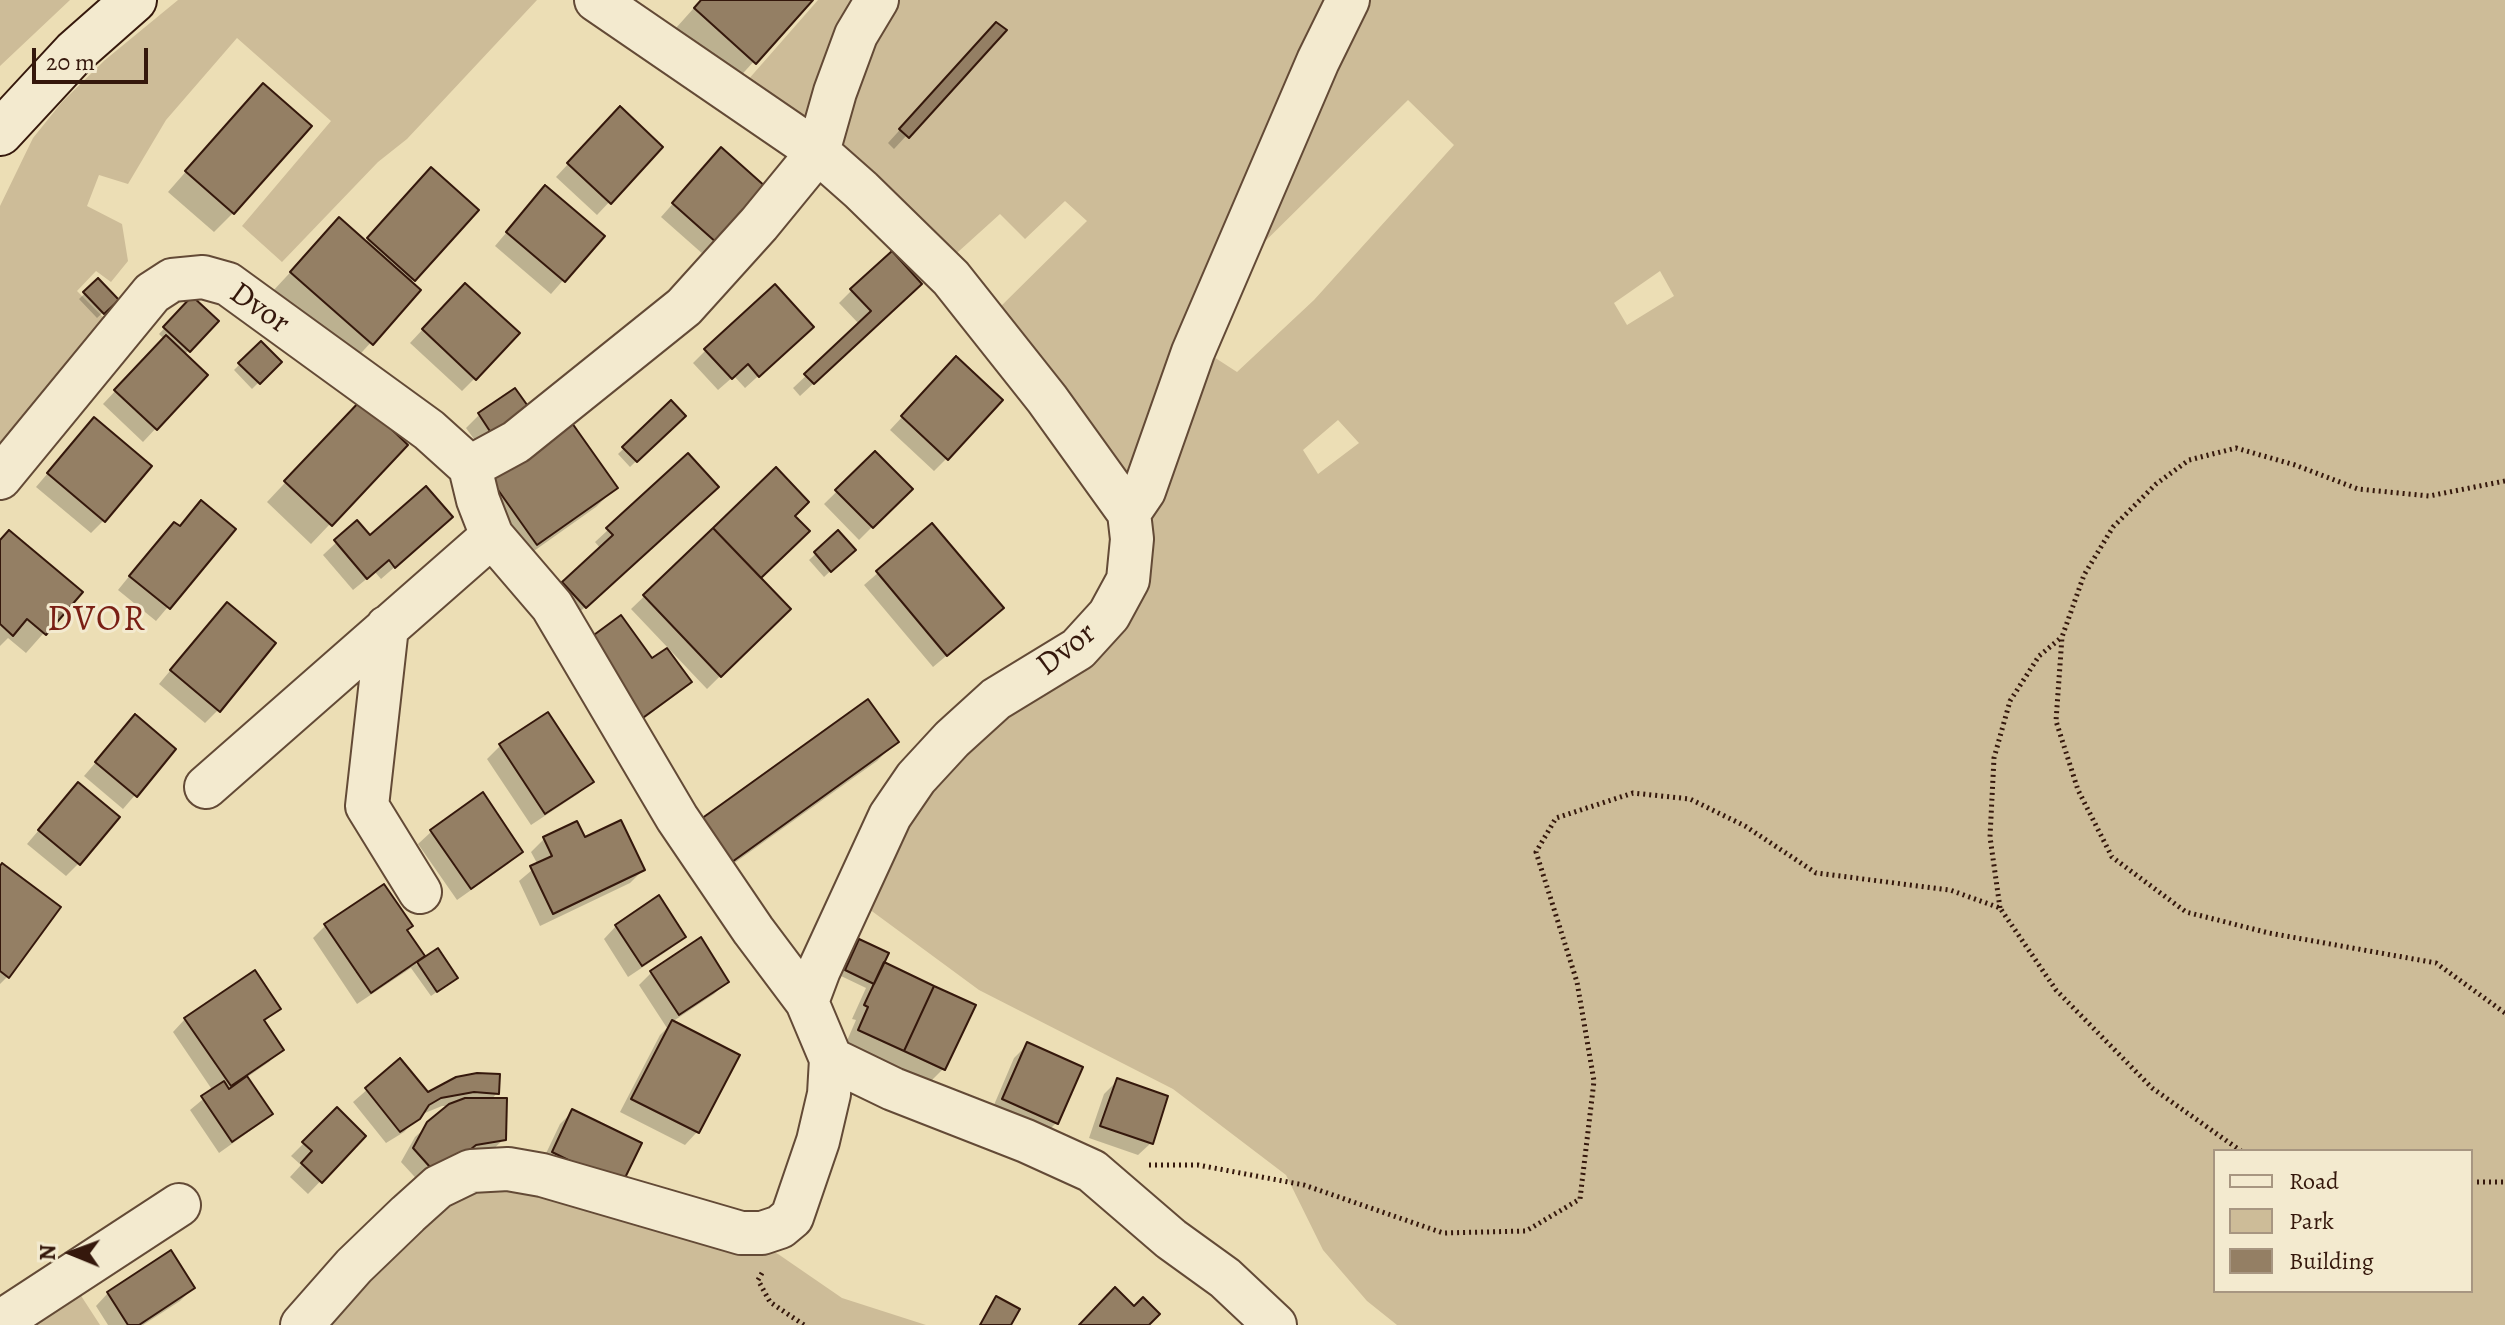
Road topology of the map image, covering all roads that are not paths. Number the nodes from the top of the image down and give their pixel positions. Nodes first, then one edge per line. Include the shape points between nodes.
1 (134, 0) edge
2 (596, 0) edge
3 (877, 0) edge
4 (1348, 0) edge
5 (0, 133) edge
6 (818, 152) junction
7 (470, 467) junction
8 (0, 478) edge
9 (1129, 513) junction
10 (492, 536) junction
11 (387, 627) junction
12 (206, 787) dead end
13 (420, 892) dead end
14 (807, 1002) junction
15 (831, 1059) junction
16 (179, 1205) dead end
17 (0, 1322) edge
18 (302, 1325) edge
19 (1275, 1325) edge

1 - 5 street via 75,52
2 - 6 street
3 - 6 street via 856,35
4 - 9 street via 1193,352 1144,491
6 - 7 street via 684,307 516,442
6 - 9 street via 951,278
7 - 8 street, Dvor via 429,430 228,284 203,277 172,280 152,293
7 - 10 street
9 - 14 street, Dvor via 1128,580 1109,615 1078,649 996,699 916,778 890,816
10 - 11 street
10 - 14 street via 552,606 677,818
11 - 12 street
11 - 13 street via 367,806
14 - 15 street
15 - 18 street via 818,1141 792,1217 780,1227 741,1233 542,1175 508,1169 471,1171 438,1187 408,1214
15 - 19 street via 1092,1171
16 - 17 street

